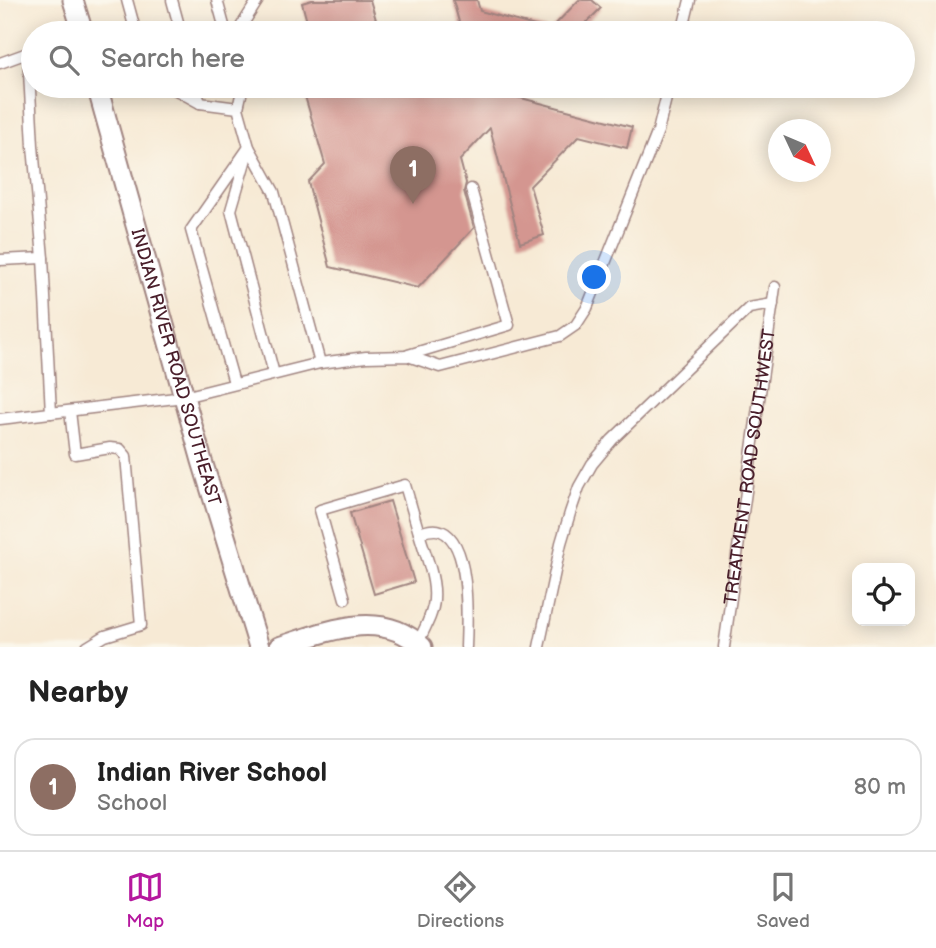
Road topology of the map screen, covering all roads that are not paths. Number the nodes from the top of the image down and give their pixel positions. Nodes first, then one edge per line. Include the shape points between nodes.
1 (73, 0) edge
2 (127, 0) edge
3 (172, 0) edge
4 (217, 0) edge
5 (258, 0) edge
6 (690, 0) edge
7 (79, 21) edge
8 (133, 21) edge
9 (178, 21) edge
10 (223, 21) edge
11 (245, 21) edge
12 (685, 21) edge
13 (21, 56) edge
14 (0, 63) edge
15 (32, 98) edge
16 (100, 98) edge
17 (191, 98) edge
18 (199, 98) edge
19 (240, 98) edge
20 (666, 98) edge
21 (200, 103) junction
22 (238, 108) junction
23 (250, 147) junction
24 (471, 189) dead end
25 (43, 258) junction
26 (0, 260) edge
27 (775, 287) dead end
28 (773, 304) junction
29 (408, 356) junction
30 (320, 363) junction
31 (274, 374) junction
32 (234, 383) junction
33 (184, 397) junction
34 (70, 411) junction
35 (51, 413) junction
36 (0, 419) edge
37 (419, 533) junction
38 (345, 599) dead end
39 (420, 645) edge
40 (87, 647) edge
41 (259, 647) edge
42 (279, 647) edge
43 (466, 647) edge
44 (539, 647) edge
45 (724, 647) edge

1 - 7 street
2 - 8 lane
3 - 9 lane
4 - 10 lane
5 - 11 lane
6 - 12 lane
13 - 14 lane
15 - 25 lane
16 - 33 street, INDIAN RIVER ROAD SOUTHEAST
17 - 21 lane
18 - 21 lane
19 - 22 lane
20 - 29 lane via 658,131 587,309 576,326 560,336 440,367
21 - 22 lane
22 - 23 lane
23 - 30 lane via 274,192
23 - 31 lane via 231,210
23 - 32 lane via 191,230
24 - 29 lane via 509,325
25 - 26 lane
25 - 35 lane
27 - 28 lane, TREATMENT ROAD SOUTHWEST
28 - 44 lane via 749,308 592,464 579,487 561,543
28 - 45 lane, TREATMENT ROAD SOUTHWEST
29 - 30 lane
30 - 31 lane
31 - 32 lane
32 - 33 lane
33 - 34 lane
33 - 41 street, INDIAN RIVER ROAD SOUTHEAST
34 - 35 lane
34 - 40 lane via 75,454 110,447 126,456 141,625
35 - 36 lane
37 - 38 lane via 405,485 320,510
37 - 39 lane via 434,601
37 - 43 lane via 440,530 457,551 467,598
39 - 42 street via 383,627 359,625

